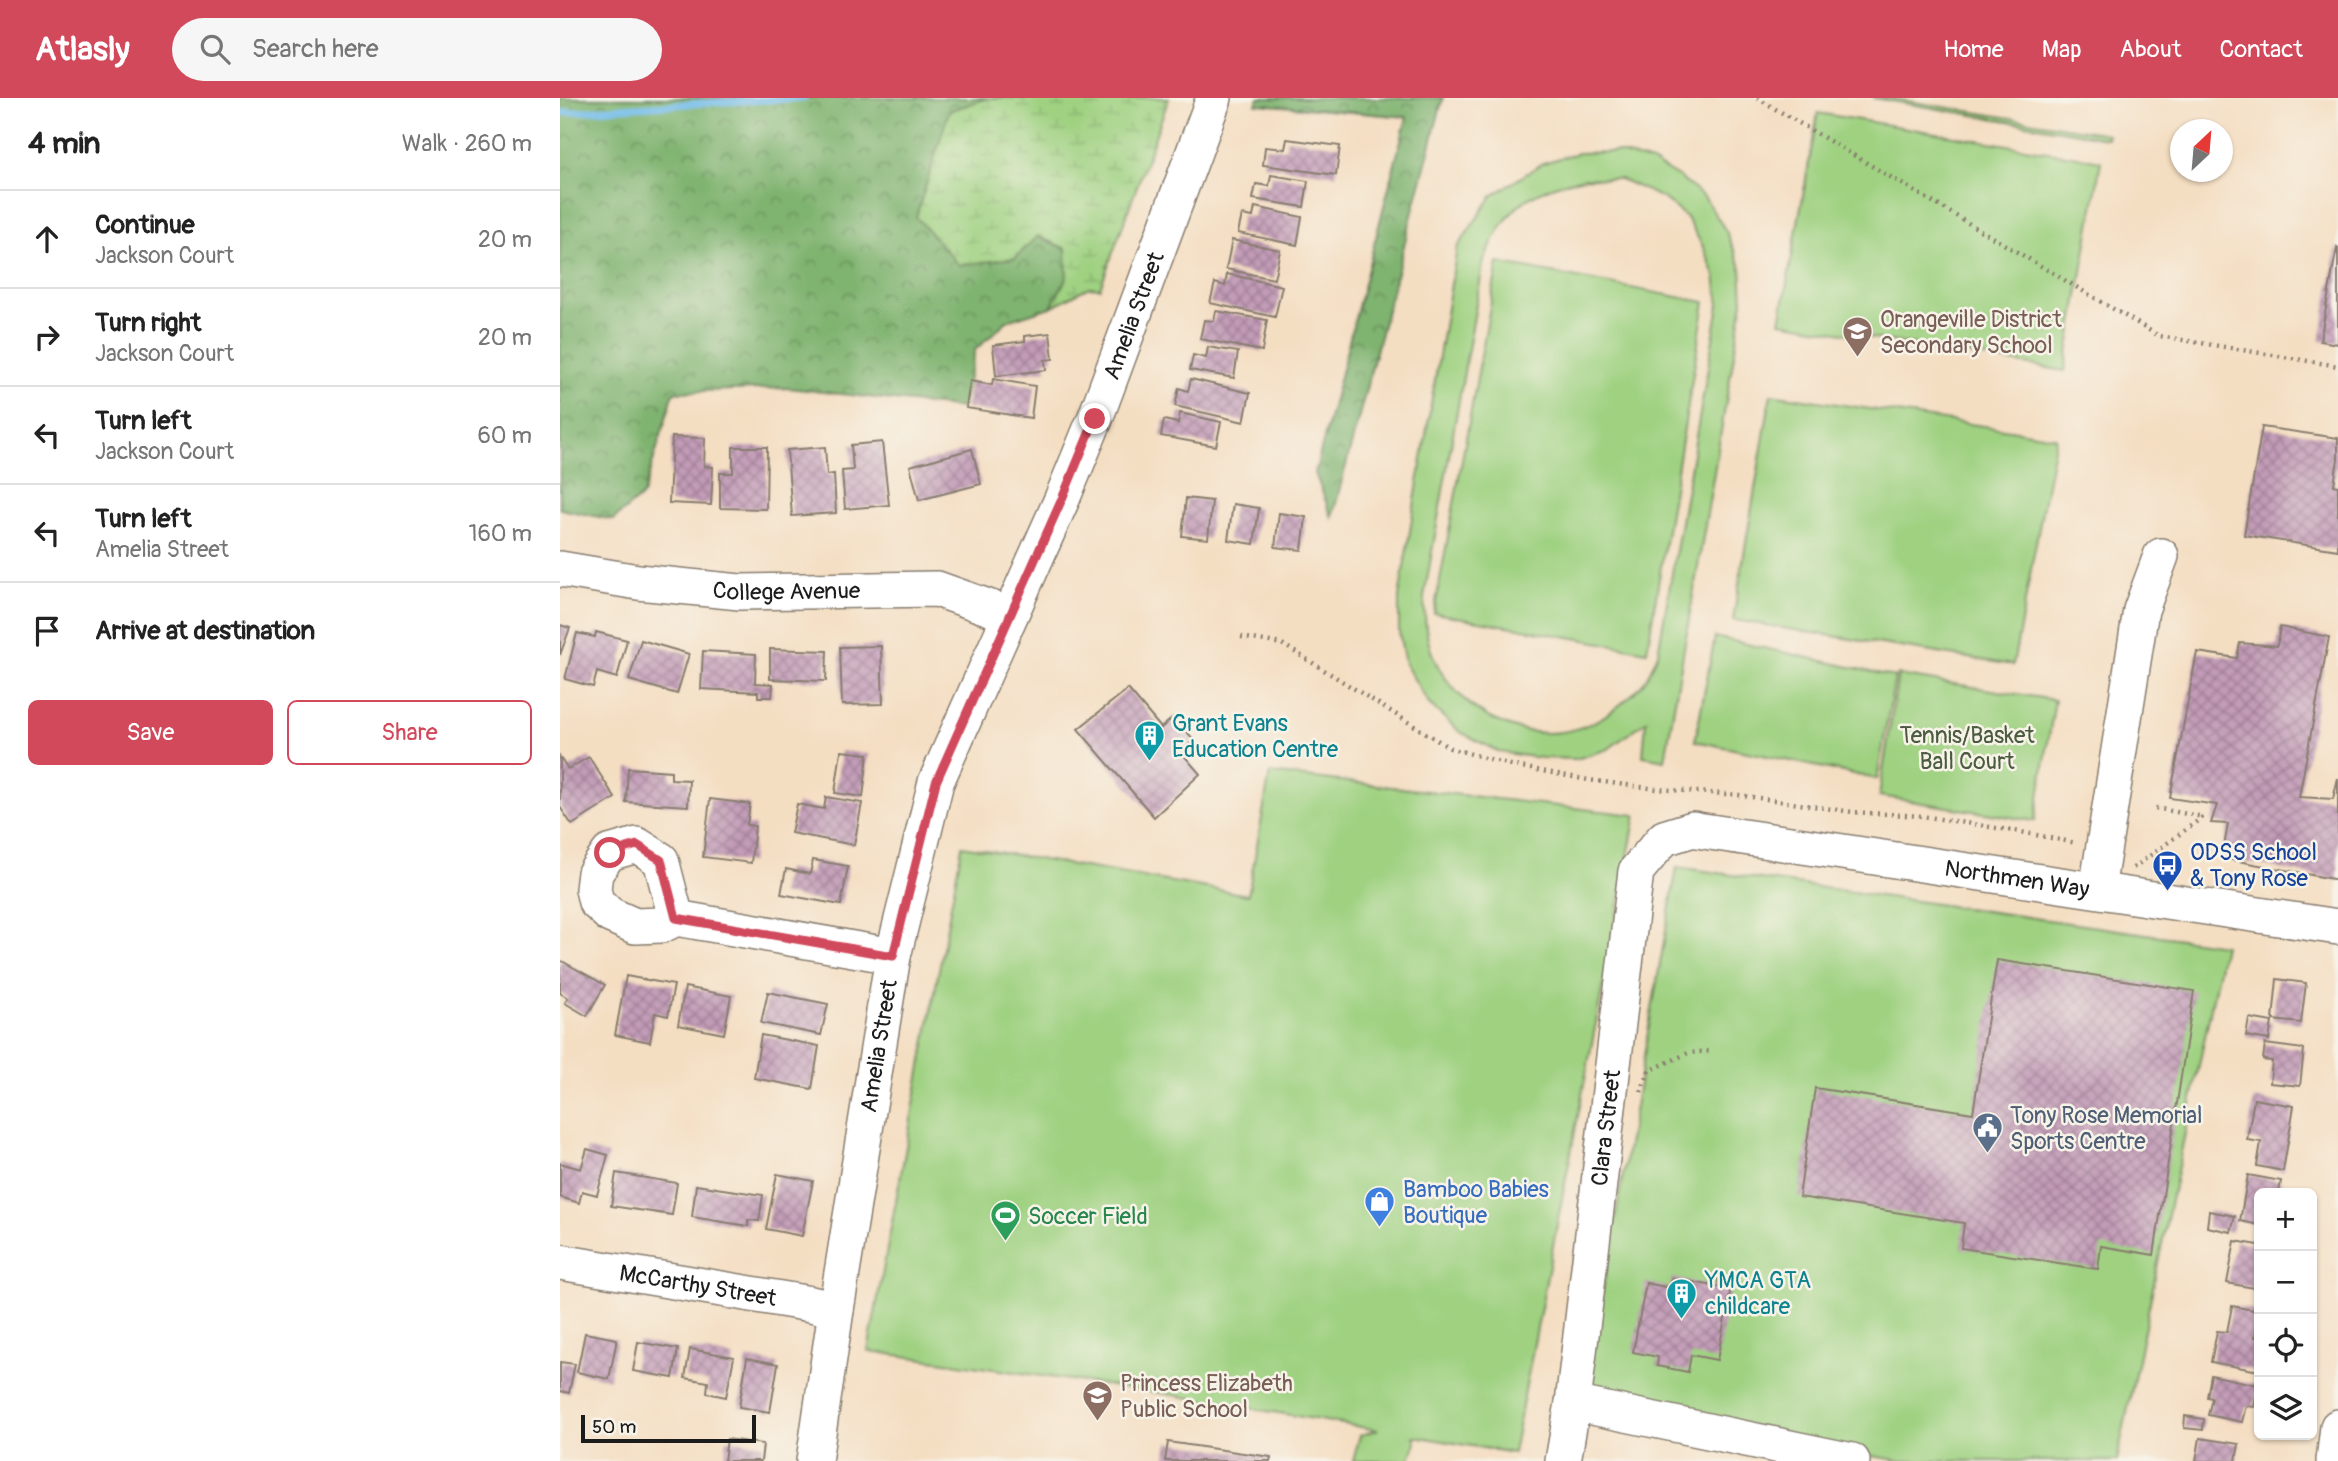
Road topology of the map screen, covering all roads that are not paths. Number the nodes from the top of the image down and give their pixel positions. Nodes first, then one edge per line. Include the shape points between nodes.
1 (1214, 98) edge
2 (2161, 556) dead end
3 (560, 569) edge
4 (1010, 615) junction
5 (1697, 830) joint
6 (2100, 890) junction
7 (676, 918) dead end
8 (2338, 926) edge
9 (893, 956) junction
10 (560, 1262) edge
11 (836, 1310) junction
12 (1573, 1403) junction
13 (2338, 1427) edge
14 (814, 1461) edge
15 (1563, 1461) edge
16 (1852, 1461) edge
17 (2334, 1461) edge

1 - 4 street, Amelia Street via 1095,419
2 - 6 street via 2141,610 2102,849
3 - 4 street, College Avenue via 740,592 937,589
4 - 9 street, Amelia Street via 936,782
5 - 6 street, Northmen Way
5 - 12 street, Clara Street via 1664,838 1636,871
6 - 8 street, Northmen Way
7 - 9 street
9 - 11 street, Amelia Street
10 - 11 street, McCarthy Street
11 - 14 street, Amelia Street
12 - 15 street, Clara Street
12 - 16 street
13 - 17 street

